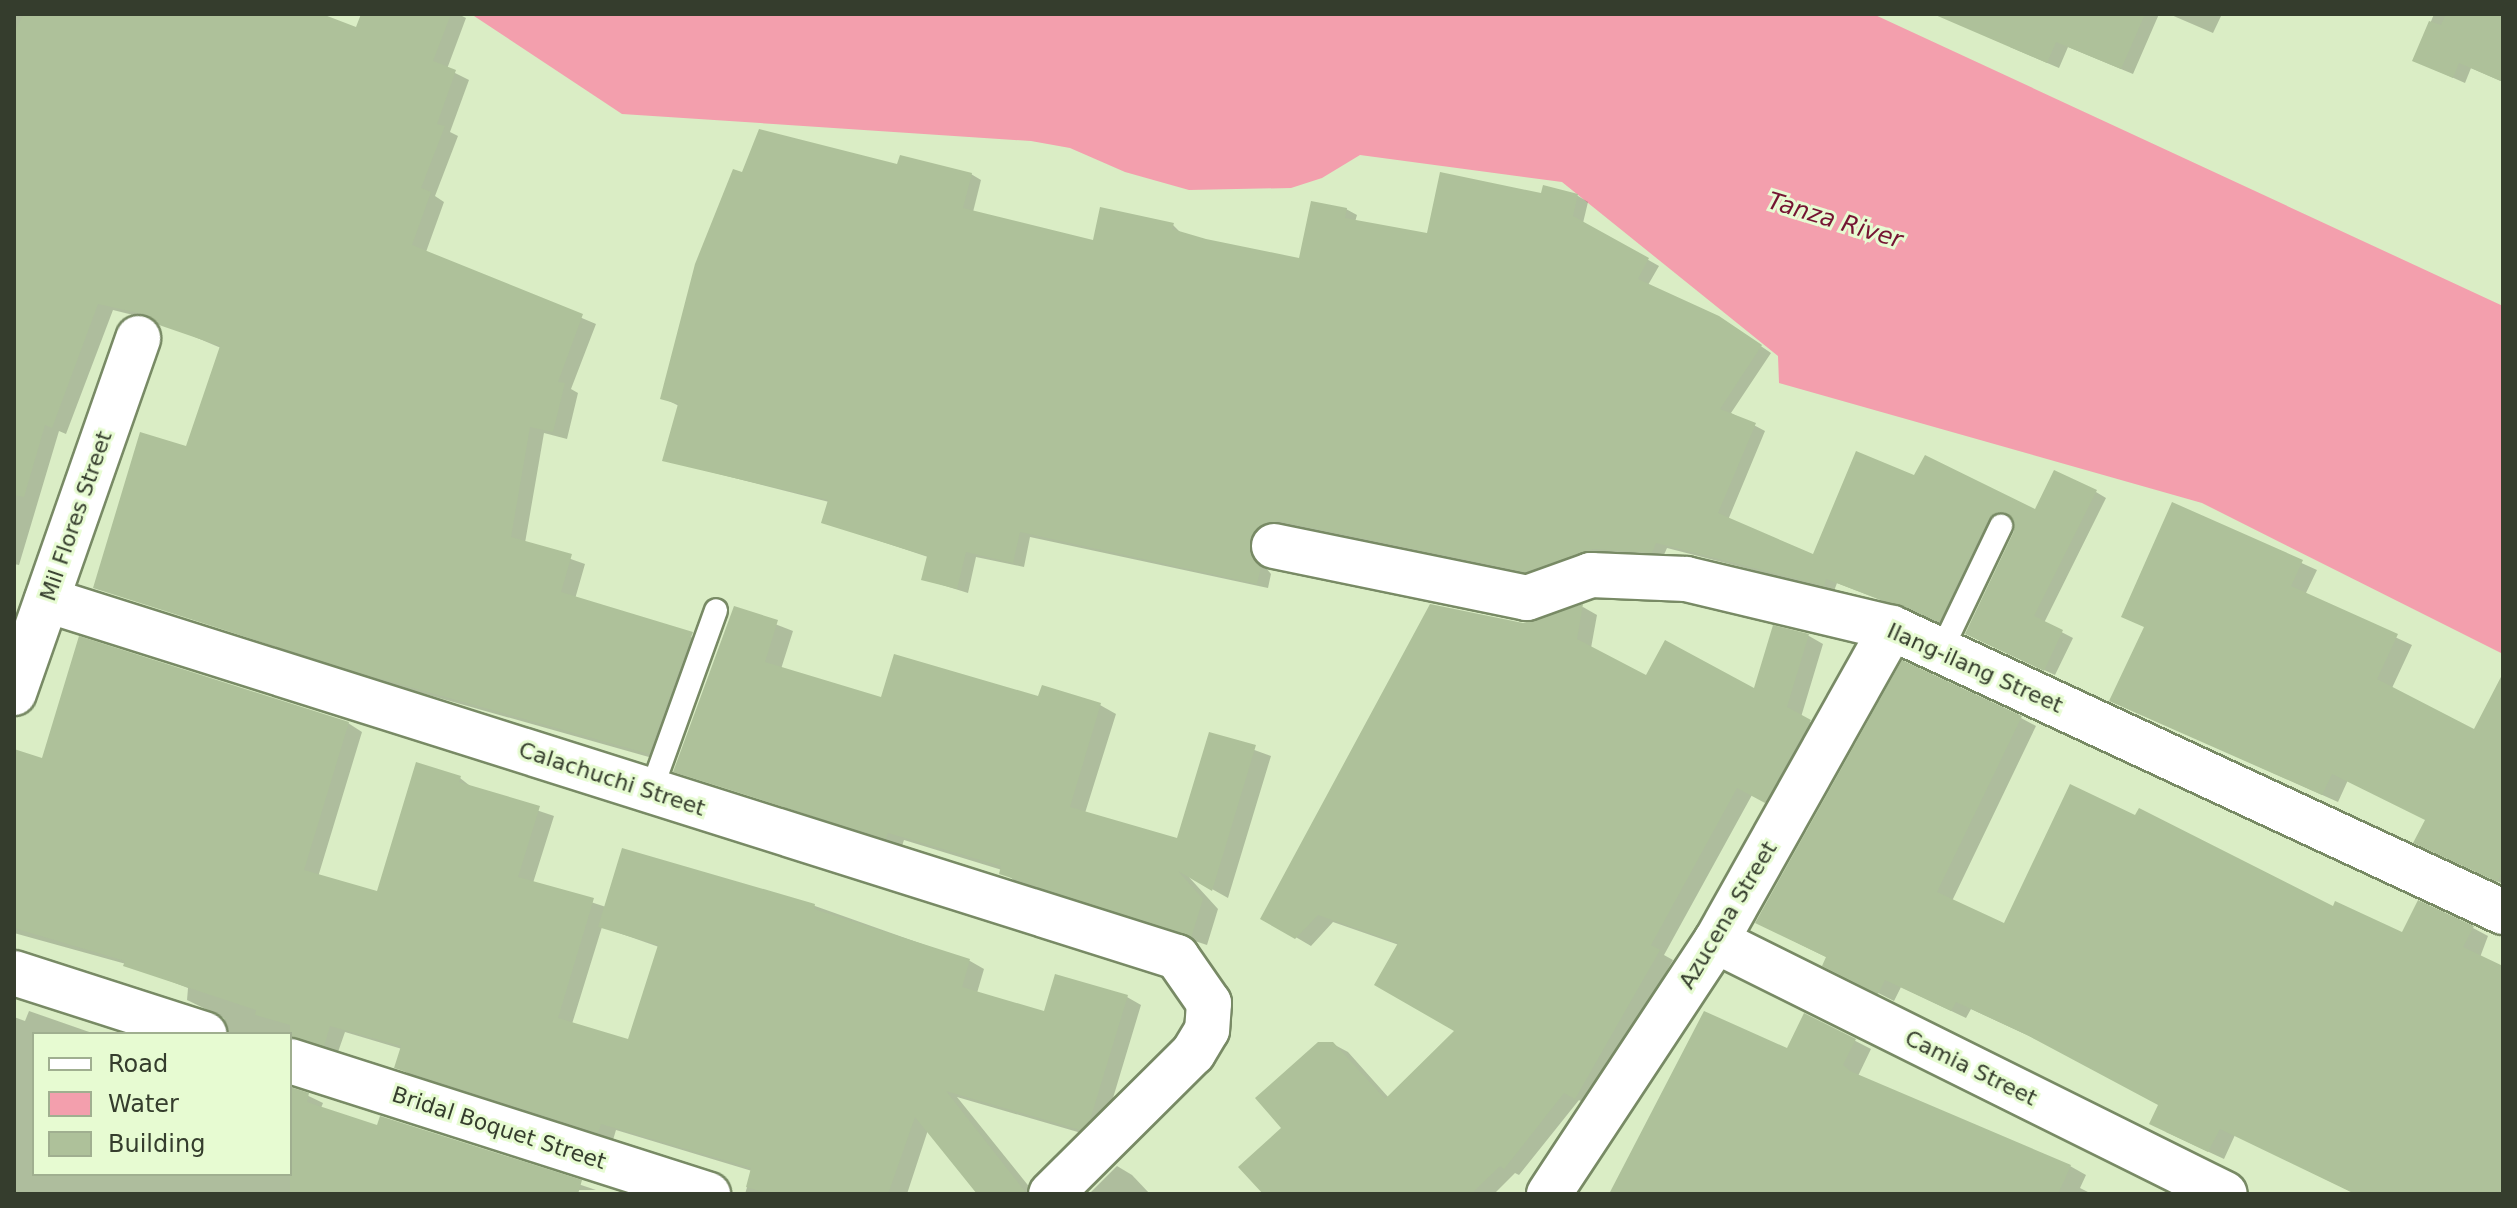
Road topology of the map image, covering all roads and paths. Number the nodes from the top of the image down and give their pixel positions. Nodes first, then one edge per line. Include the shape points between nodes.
1 (138, 338) dead end
2 (2001, 526) dead end
3 (1274, 546) dead end
4 (47, 600) junction
5 (716, 610) dead end
6 (1892, 628) junction
7 (1941, 651) junction
8 (14, 693) edge
9 (651, 791) junction
10 (2503, 912) edge
11 (1716, 941) junction
12 (14, 973) edge
13 (198, 1032) edge
14 (292, 1062) edge
15 (708, 1194) edge
16 (1051, 1194) edge
17 (1549, 1194) edge
18 (2225, 1194) edge

1 - 4 street, Mil Flores Street
2 - 7 lane
3 - 6 street, Ilang-ilang Street via 1527,598 1591,575 1686,579
4 - 8 street, Mil Flores Street
4 - 9 street, Calachuchi Street
5 - 9 lane
6 - 7 street, Ilang-ilang Street
6 - 11 street, Azucena Street
7 - 10 street, Ilang-ilang Street
9 - 16 street, Calachuchi Street via 1177,957 1209,1003 1207,1030 1193,1053
11 - 17 street, Azucena Street
11 - 18 street, Camia Street
12 - 13 street
14 - 15 street, Bridal Boquet Street

